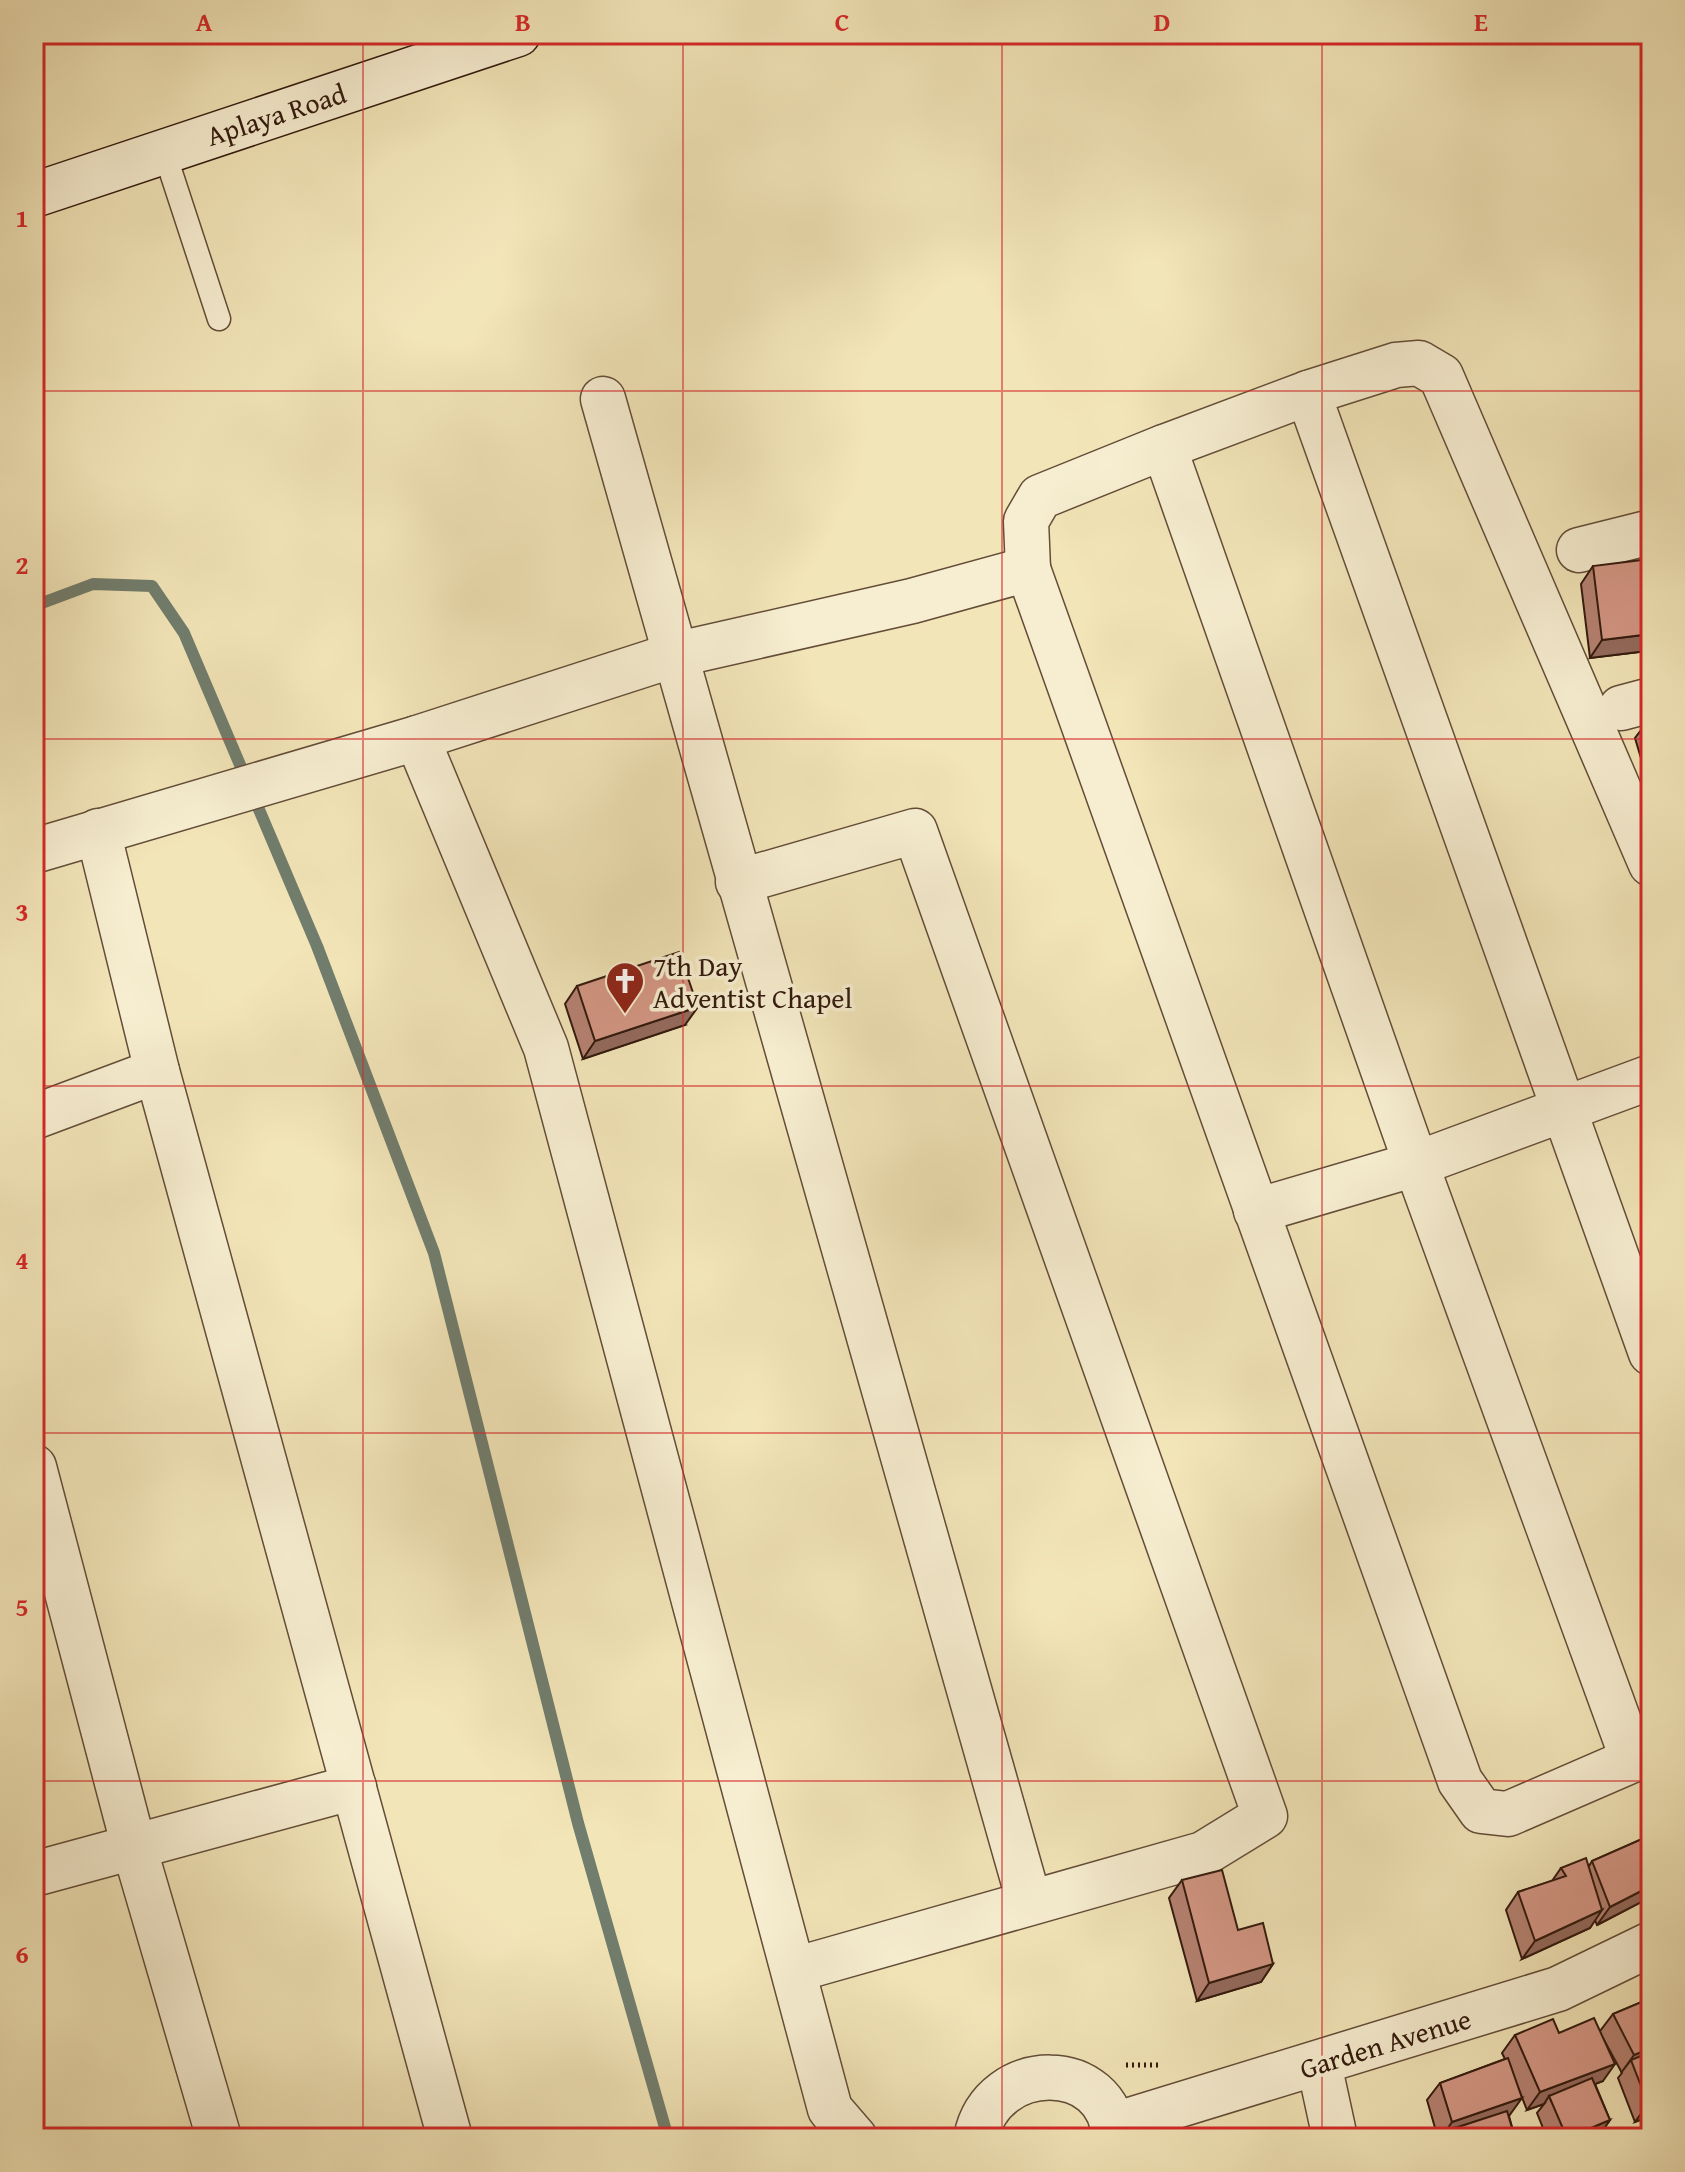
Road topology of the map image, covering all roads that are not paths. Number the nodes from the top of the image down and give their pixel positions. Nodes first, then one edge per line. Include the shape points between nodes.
1 (498, 37) edge
2 (164, 151) junction
3 (34, 195) edge
4 (219, 319) dead end
5 (1308, 393) junction
6 (603, 399) dead end
7 (1164, 447) junction
8 (1651, 532) edge
9 (1579, 550) dead end
10 (1028, 569) junction
11 (674, 655) junction
12 (417, 738) junction
13 (98, 831) junction
14 (34, 851) edge
15 (1651, 864) edge
16 (738, 882) junction
17 (157, 1071) junction
18 (1651, 1077) edge
19 (1561, 1109) junction
20 (34, 1117) edge
21 (1416, 1164) junction
22 (1256, 1211) junction
23 (1651, 1353) edge
24 (34, 1467) edge
25 (1642, 1756) edge
26 (354, 1787) junction
27 (134, 1847) junction
28 (34, 1874) edge
29 (1029, 1901) junction
30 (1651, 1944) edge
31 (794, 1970) junction
32 (1319, 2064) junction
33 (1114, 2132) edge
34 (219, 2138) edge
35 (450, 2138) edge
36 (855, 2138) edge
37 (976, 2138) edge
38 (1335, 2138) edge

1 - 2 street, Aplaya Road
2 - 3 street, Aplaya Road
2 - 4 lane
5 - 7 street
5 - 15 street via 1396,365 1419,363 1441,376
5 - 19 street
6 - 11 street
7 - 10 street via 1040,497 1026,521
7 - 21 street
8 - 9 street
10 - 11 street
10 - 22 street
11 - 12 street
11 - 16 street
12 - 13 street
12 - 31 street via 546,1048
13 - 14 street
13 - 17 street
16 - 29 street
16 - 29 street via 915,831 1265,1816 1203,1854
17 - 20 street
17 - 26 street
18 - 19 street
19 - 21 street
19 - 23 street
21 - 22 street
21 - 25 street
22 - 25 street via 1460,1781 1481,1811 1508,1814
24 - 27 street
26 - 27 street
26 - 35 street
27 - 28 street
27 - 34 street
29 - 31 street
30 - 32 street, Garden Avenue via 1558,1989
31 - 36 street via 830,2109
32 - 33 street, Garden Avenue
32 - 38 street
33 - 37 street via 1102,2104 1084,2088 1064,2078 1040,2076 1017,2082 998,2095 983,2113

